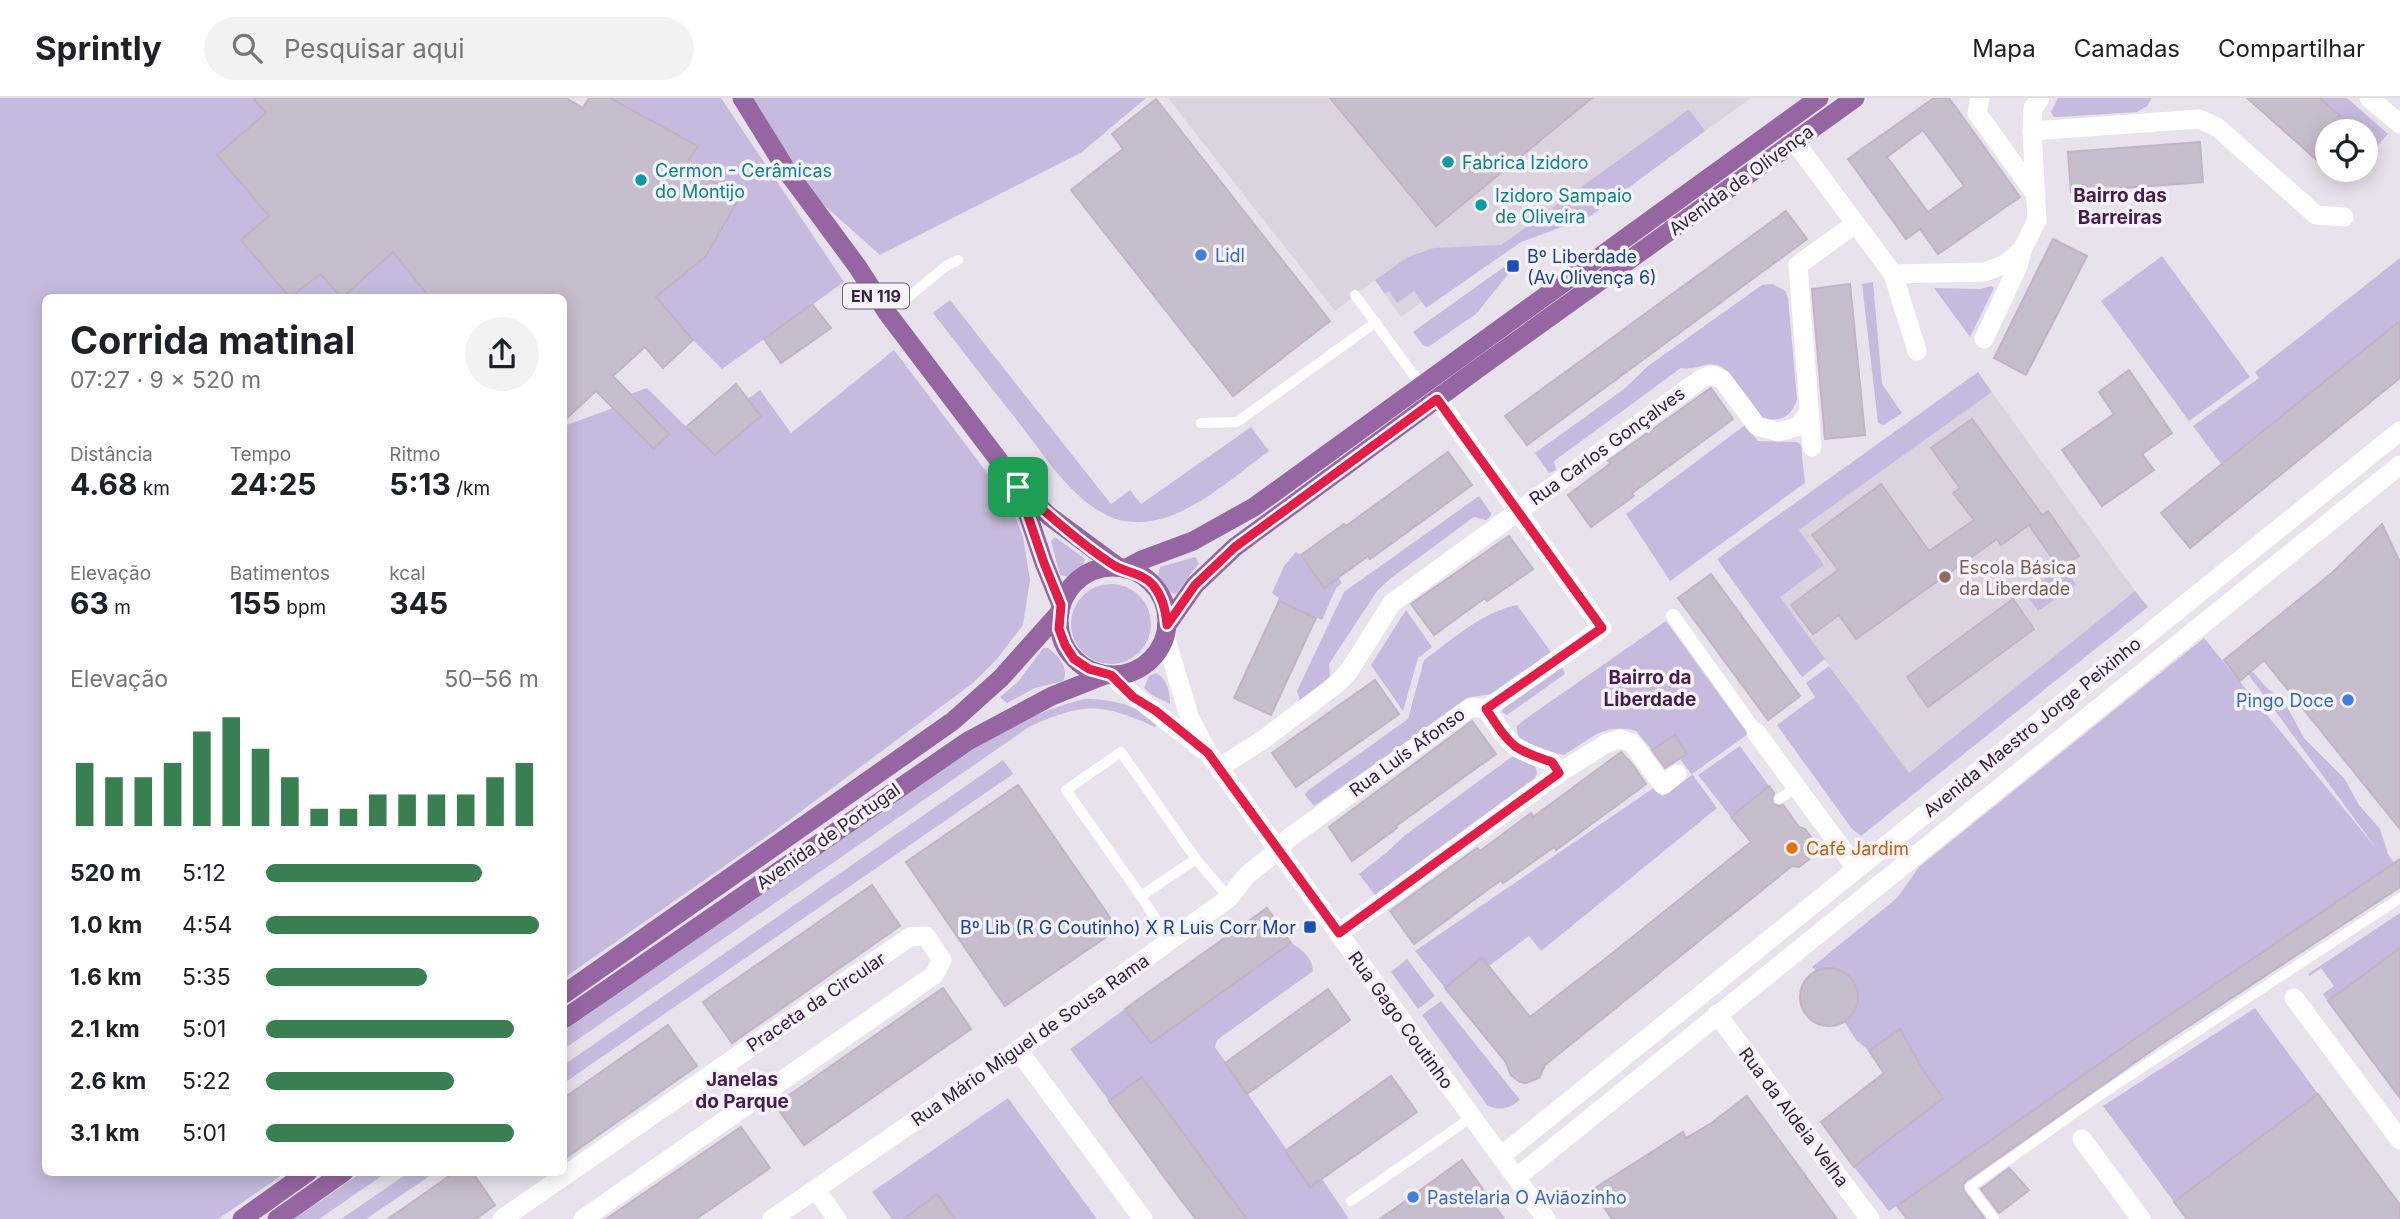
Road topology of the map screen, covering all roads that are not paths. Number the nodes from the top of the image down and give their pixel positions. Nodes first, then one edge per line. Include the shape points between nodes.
1 (742, 98) edge
2 (1819, 98) edge
3 (1855, 98) edge
4 (1980, 98) edge
5 (2040, 98) edge
6 (2369, 98) edge
7 (2400, 124) edge
8 (2032, 131) junction
9 (1795, 142) junction
10 (2037, 196) junction
11 (2344, 218) dead end
12 (1856, 224) junction
13 (2022, 250) junction
14 (958, 260) dead end
15 (1893, 274) junction
16 (1355, 295) dead end
17 (887, 314) junction
18 (1376, 322) junction
19 (1984, 339) dead end
20 (1917, 351) dead end
21 (1420, 385) junction
22 (1437, 399) junction
23 (1809, 412) junction
24 (1201, 423) dead end
25 (2400, 431) edge
26 (1812, 447) dead end
27 (2400, 465) edge
28 (1018, 487) junction
29 (1517, 511) junction
30 (1121, 568) junction
31 (1061, 608) junction
32 (1673, 615) dead end
33 (1166, 630) junction
34 (1108, 675) junction
35 (1486, 709) junction
36 (1756, 732) joint
37 (1213, 761) junction
38 (1559, 773) junction
39 (1677, 774) dead end
40 (1796, 788) junction
41 (1779, 799) dead end
42 (1278, 850) junction
43 (1196, 859) junction
44 (1856, 868) junction
45 (1141, 896) junction
46 (1229, 898) junction
47 (2400, 898) edge
48 (1339, 933) junction
49 (1170, 942) junction
50 (567, 993) edge
51 (2294, 998) dead end
52 (1717, 1014) junction
53 (567, 1018) edge
54 (1018, 1050) junction
55 (723, 1066) junction
56 (749, 1104) junction
57 (1472, 1117) junction
58 (2082, 1139) dead end
59 (2400, 1140) edge
60 (1500, 1156) junction
61 (302, 1176) edge
62 (338, 1176) edge
63 (1517, 1177) junction
64 (816, 1189) junction
65 (1351, 1201) dead end
66 (527, 1212) edge
67 (242, 1219) edge
68 (277, 1219) edge
69 (502, 1219) edge
70 (583, 1219) edge
71 (772, 1219) edge
72 (837, 1219) edge
73 (1143, 1219) edge
74 (1546, 1219) edge
75 (1870, 1219) edge
76 (1994, 1219) edge
77 (2141, 1219) edge

1 - 17 main road, EN 119
2 - 21 main road, Avenida de Olivença
3 - 9 main road, Avenida de Olivença
4 - 10 street via 1977,113
5 - 8 street
6 - 7 street
8 - 10 street
8 - 11 street via 2199,119 2217,127 2316,215
9 - 12 street
9 - 22 main road, Avenida de Olivença
10 - 13 street via 2037,220
12 - 15 street
12 - 23 street via 1798,265
13 - 15 street via 1985,272
13 - 19 street
14 - 17 lane
15 - 20 street
16 - 18 lane
17 - 28 main road, EN 119
18 - 21 lane
18 - 24 lane via 1237,422
21 - 30 main road, Avenida de Olivença via 1254,507 1194,541
22 - 29 street
22 - 33 main road, Avenida de Olivença via 1235,547 1195,585
23 - 26 street
23 - 29 street, Rua Carlos Gonçalves via 1799,426 1779,432 1757,426 1722,379 1711,375
25 - 44 street, Avenida Maestro Jorge Peixinho
27 - 52 street, Avenida Maestro Jorge Peixinho
28 - 30 main road, EN 119 via 1049,516
28 - 31 main road, EN 119
29 - 35 street, Rua Luís Afonso via 1602,628
29 - 37 street, Rua Carlos Gonçalves via 1392,603 1337,684 1264,739
30 - 31 main road via 1083,576
30 - 33 main road via 1140,574 1161,595
31 - 34 main road via 1059,629 1074,659
31 - 50 main road, Avenida de Portugal via 1001,678 953,721
32 - 36 street
33 - 34 main road via 1157,652 1145,665 1129,673
33 - 37 street, Rua Gago Coutinho via 1189,716
34 - 37 street, Rua Gago Coutinho
34 - 53 main road, Avenida de Portugal via 1052,696 968,741
35 - 38 street via 1512,746 1552,762
35 - 42 street, Rua Luís Afonso via 1471,707
36 - 40 street
37 - 42 street, Rua Gago Coutinho
38 - 39 street via 1620,739 1632,743 1663,785
38 - 48 street
40 - 41 lane
40 - 44 street
42 - 46 street, Rua Mário Miguel de Sousa Rama
42 - 48 street, Rua Gago Coutinho
43 - 45 lane
43 - 45 lane via 1121,752 1066,790
43 - 46 lane
44 - 60 street, Avenida Maestro Jorge Peixinho
45 - 49 lane
46 - 49 street, Rua Mário Miguel de Sousa Rama
47 - 76 lane via 1970,1186
48 - 57 street, Rua Gago Coutinho
49 - 54 street, Rua Mário Miguel de Sousa Rama
51 - 59 street
52 - 63 street, Avenida Maestro Jorge Peixinho
52 - 75 street, Rua da Aldeia Velha
54 - 64 street, Rua Mário Miguel de Sousa Rama
54 - 73 street
55 - 56 street
55 - 56 street, Praceta da Circular via 910,937 926,936 942,960 934,975
55 - 66 street, Praceta da Circular
56 - 70 street
57 - 60 street, Rua Gago Coutinho
57 - 65 lane
58 - 77 street
60 - 63 street, Rua Gago Coutinho
61 - 67 main road
62 - 68 main road
63 - 74 street, Rua Gago Coutinho
64 - 71 street, Rua Mário Miguel de Sousa Rama
64 - 72 street
66 - 69 street, Praceta da Circular

